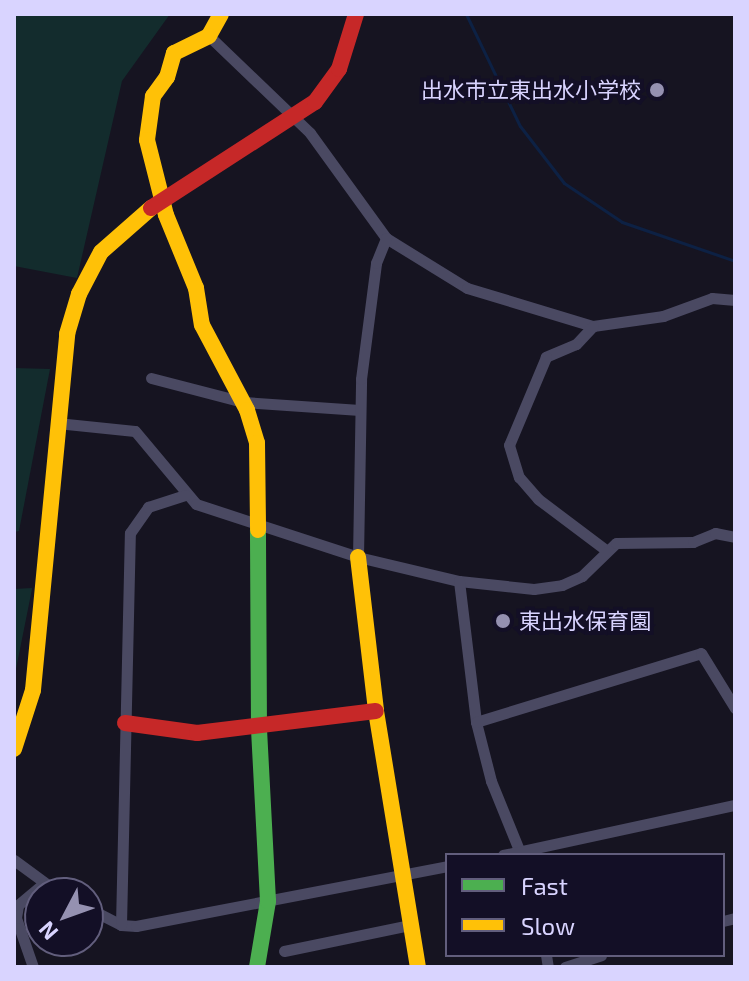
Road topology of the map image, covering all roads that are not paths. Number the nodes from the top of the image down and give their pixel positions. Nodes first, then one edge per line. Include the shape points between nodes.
1 (221, 14) edge
2 (356, 14) edge
3 (209, 36) junction
4 (294, 119) junction
5 (164, 200) junction
6 (386, 238) junction
7 (735, 300) edge
8 (593, 326) junction
9 (151, 378) dead end
10 (243, 402) junction
11 (360, 410) junction
12 (57, 423) junction
13 (185, 495) junction
14 (255, 523) junction
15 (735, 537) edge
16 (606, 550) junction
17 (358, 557) junction
18 (459, 581) junction
19 (735, 708) edge
20 (376, 711) junction
21 (476, 722) junction
22 (125, 723) junction
23 (259, 729) junction
24 (14, 749) edge
25 (735, 805) edge
26 (520, 853) edge
27 (14, 860) edge
28 (445, 866) edge
29 (400, 875) junction
30 (35, 877) edge
31 (24, 900) edge
32 (268, 901) junction
33 (104, 916) edge
34 (121, 925) junction
35 (410, 925) junction
36 (24, 941) edge
37 (284, 951) dead end
38 (595, 957) edge
39 (257, 967) edge
40 (418, 967) edge
41 (565, 967) edge

1 - 3 street
2 - 4 street via 339,69
3 - 4 street via 266,85
3 - 5 street via 174,53 167,77 153,96 147,150
4 - 5 street
4 - 6 street via 310,133
5 - 10 street via 196,288 202,325
5 - 12 street via 118,234 84,283 67,334
6 - 8 street via 467,288
6 - 11 street via 376,263
7 - 8 street via 712,298 663,316
8 - 16 street via 576,344 546,357 509,445 519,477 538,499
9 - 10 street
10 - 11 street
10 - 14 street via 257,443
11 - 17 street
12 - 13 street via 135,431 157,451
12 - 24 street via 33,690
13 - 14 street via 196,504
13 - 22 street via 148,507 130,533
14 - 17 street
14 - 23 street
15 - 16 street via 715,533 693,542 616,543
16 - 18 street via 582,576 562,585 534,589
17 - 18 street
17 - 20 street
18 - 21 street
19 - 21 street via 701,653
20 - 23 street
20 - 29 street
21 - 26 street via 491,781
22 - 23 street via 197,733
22 - 34 street
23 - 32 street
25 - 26 street
27 - 30 street
28 - 29 street
29 - 32 street
29 - 35 street
31 - 36 street via 16,918
32 - 34 street via 238,910
32 - 39 street
33 - 34 street
35 - 37 street
35 - 40 street
38 - 41 street

